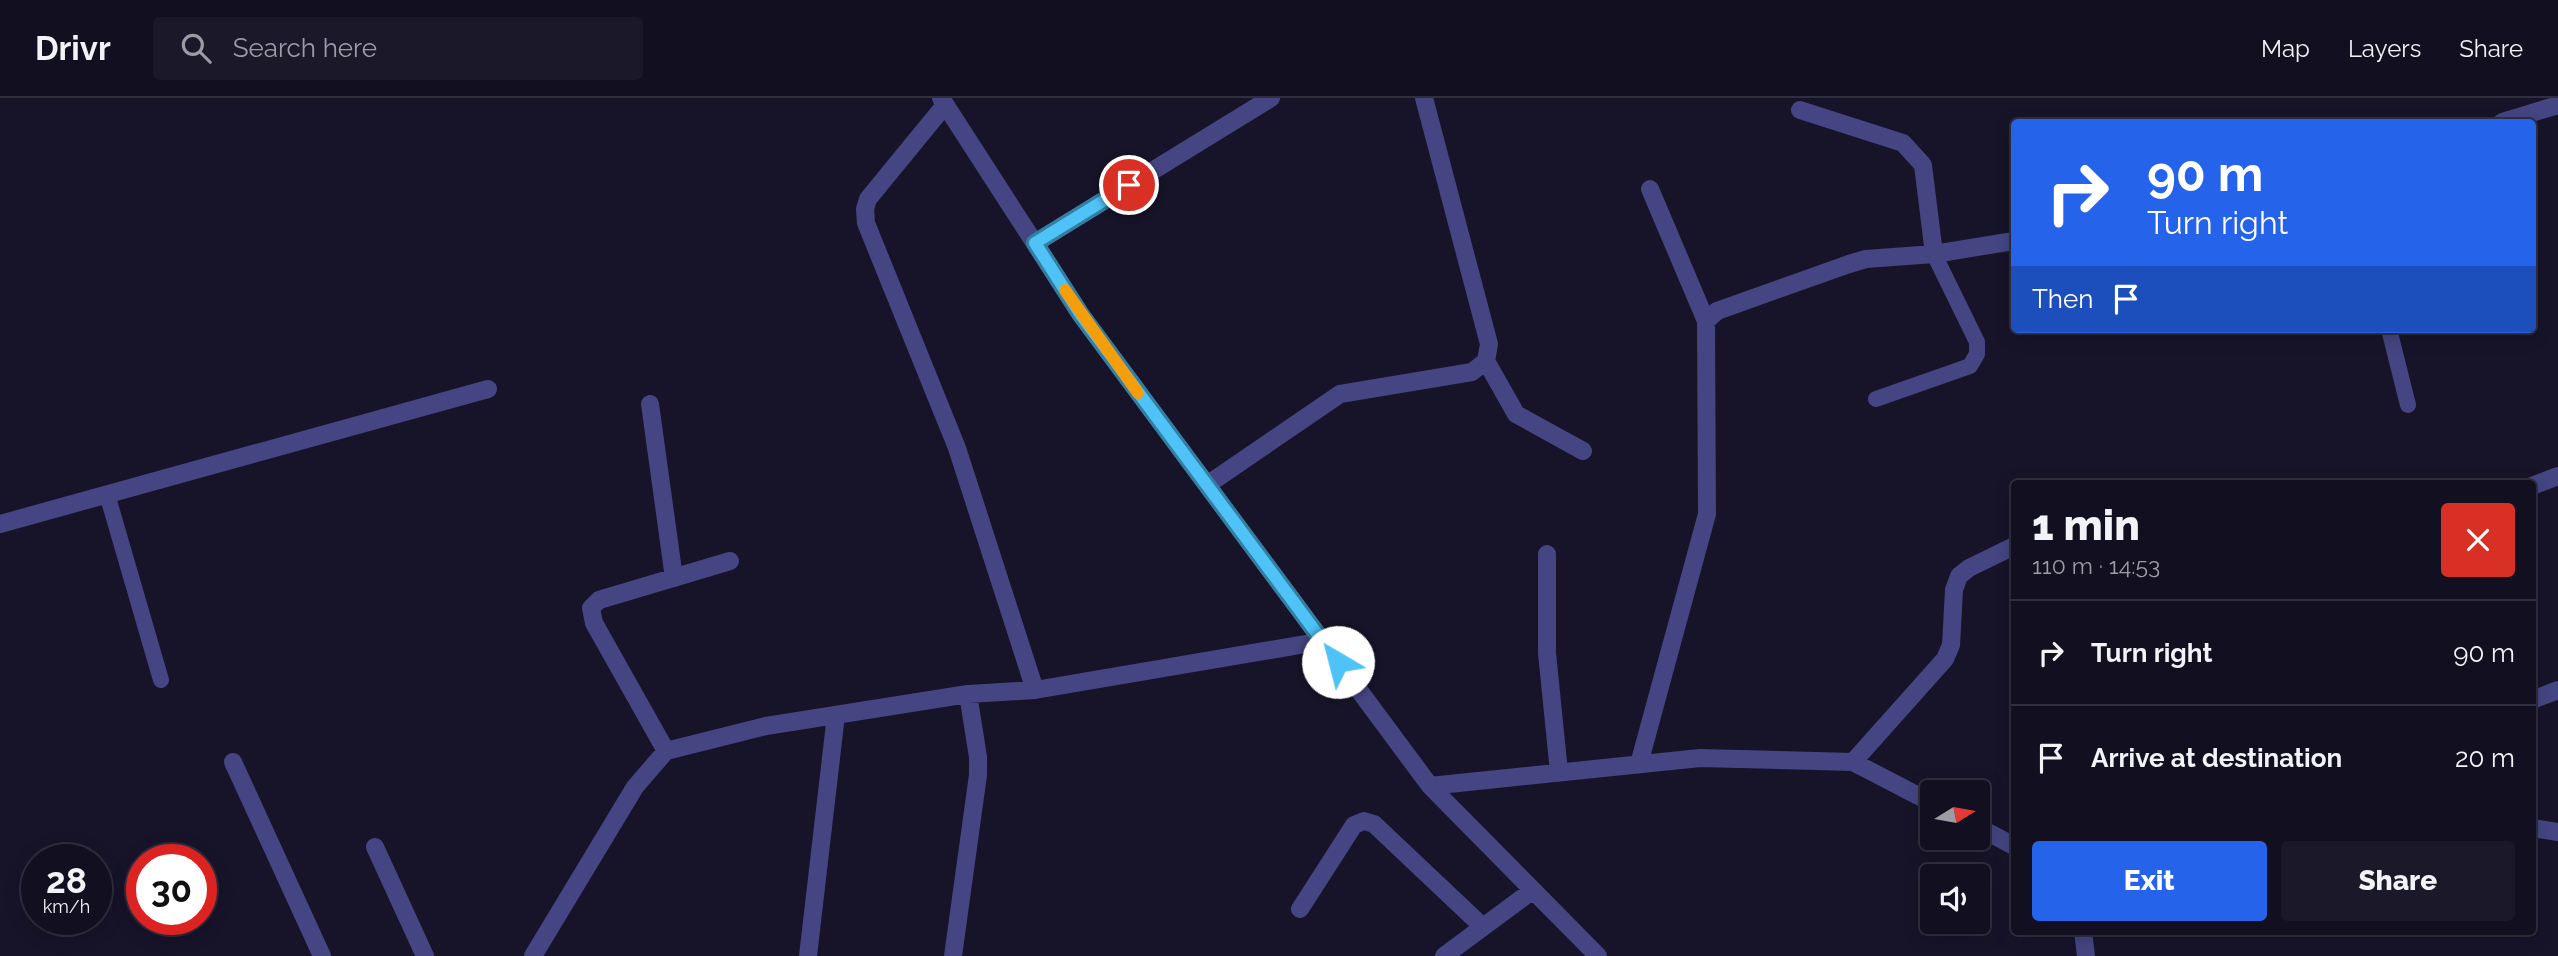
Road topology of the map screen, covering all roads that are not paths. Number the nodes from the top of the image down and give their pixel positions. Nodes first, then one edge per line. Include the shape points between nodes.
1 (1272, 98) edge
2 (1424, 98) edge
3 (943, 102) edge
4 (2558, 105) edge
5 (1800, 110) dead end
6 (2512, 119) edge
7 (1650, 189) dead end
8 (2011, 242) edge
9 (1035, 243) junction
10 (1934, 254) junction
11 (1706, 321) junction
12 (2390, 333) edge
13 (1486, 361) junction
14 (488, 388) dead end
15 (1876, 399) dead end
16 (650, 404) dead end
17 (2408, 405) dead end
18 (1583, 451) dead end
19 (2558, 475) edge
20 (2536, 484) edge
21 (1207, 485) junction
22 (107, 494) junction
23 (0, 524) edge
24 (2011, 547) edge
25 (1547, 554) dead end
26 (730, 561) dead end
27 (674, 578) junction
28 (1323, 641) junction
29 (161, 680) dead end
30 (1035, 690) junction
31 (2558, 690) edge
32 (968, 694) junction
33 (2536, 698) edge
34 (836, 715) junction
35 (666, 751) junction
36 (233, 762) dead end
37 (1853, 762) junction
38 (1639, 764) junction
39 (1559, 772) junction
40 (1430, 786) junction
41 (1920, 797) edge
42 (2536, 829) edge
43 (2558, 832) edge
44 (1990, 833) edge
45 (2011, 844) edge
46 (375, 847) dead end
47 (1532, 890) junction
48 (1300, 909) dead end
49 (1483, 927) junction
50 (2083, 935) edge
51 (322, 956) edge
52 (425, 956) edge
53 (533, 956) edge
54 (808, 956) edge
55 (953, 956) edge
56 (1444, 956) edge
57 (1598, 956) edge
58 (2086, 956) edge

1 - 9 street
2 - 13 street via 1489,344
3 - 9 street
3 - 30 street via 868,199 866,223 957,448
4 - 6 street
5 - 10 street via 1903,143 1923,165
7 - 11 street
8 - 10 street
9 - 21 street via 1081,315
10 - 11 street via 1866,259 1717,310
10 - 15 lane via 1977,342 1978,354 1970,366
11 - 38 street via 1707,514
12 - 17 lane
13 - 18 street via 1516,414
13 - 21 street via 1472,372 1340,394
14 - 22 street
16 - 27 street
19 - 20 street
21 - 28 street
22 - 23 street
22 - 29 lane
24 - 37 street via 1959,576 1951,645 1945,659
25 - 39 street via 1547,653
26 - 27 street
27 - 35 street via 599,600 591,608 594,623
28 - 30 street
28 - 40 street
30 - 32 street
31 - 33 street
32 - 34 street
32 - 55 street via 978,775
34 - 35 street via 766,726
34 - 54 street
35 - 53 street via 635,787
36 - 51 street
37 - 38 street via 1700,758
37 - 41 street
38 - 39 street
39 - 40 street
40 - 47 street
42 - 43 street
44 - 45 street
46 - 52 street
47 - 49 street
47 - 57 street
48 - 49 street via 1354,825 1364,821 1374,824
49 - 56 street
50 - 58 street

